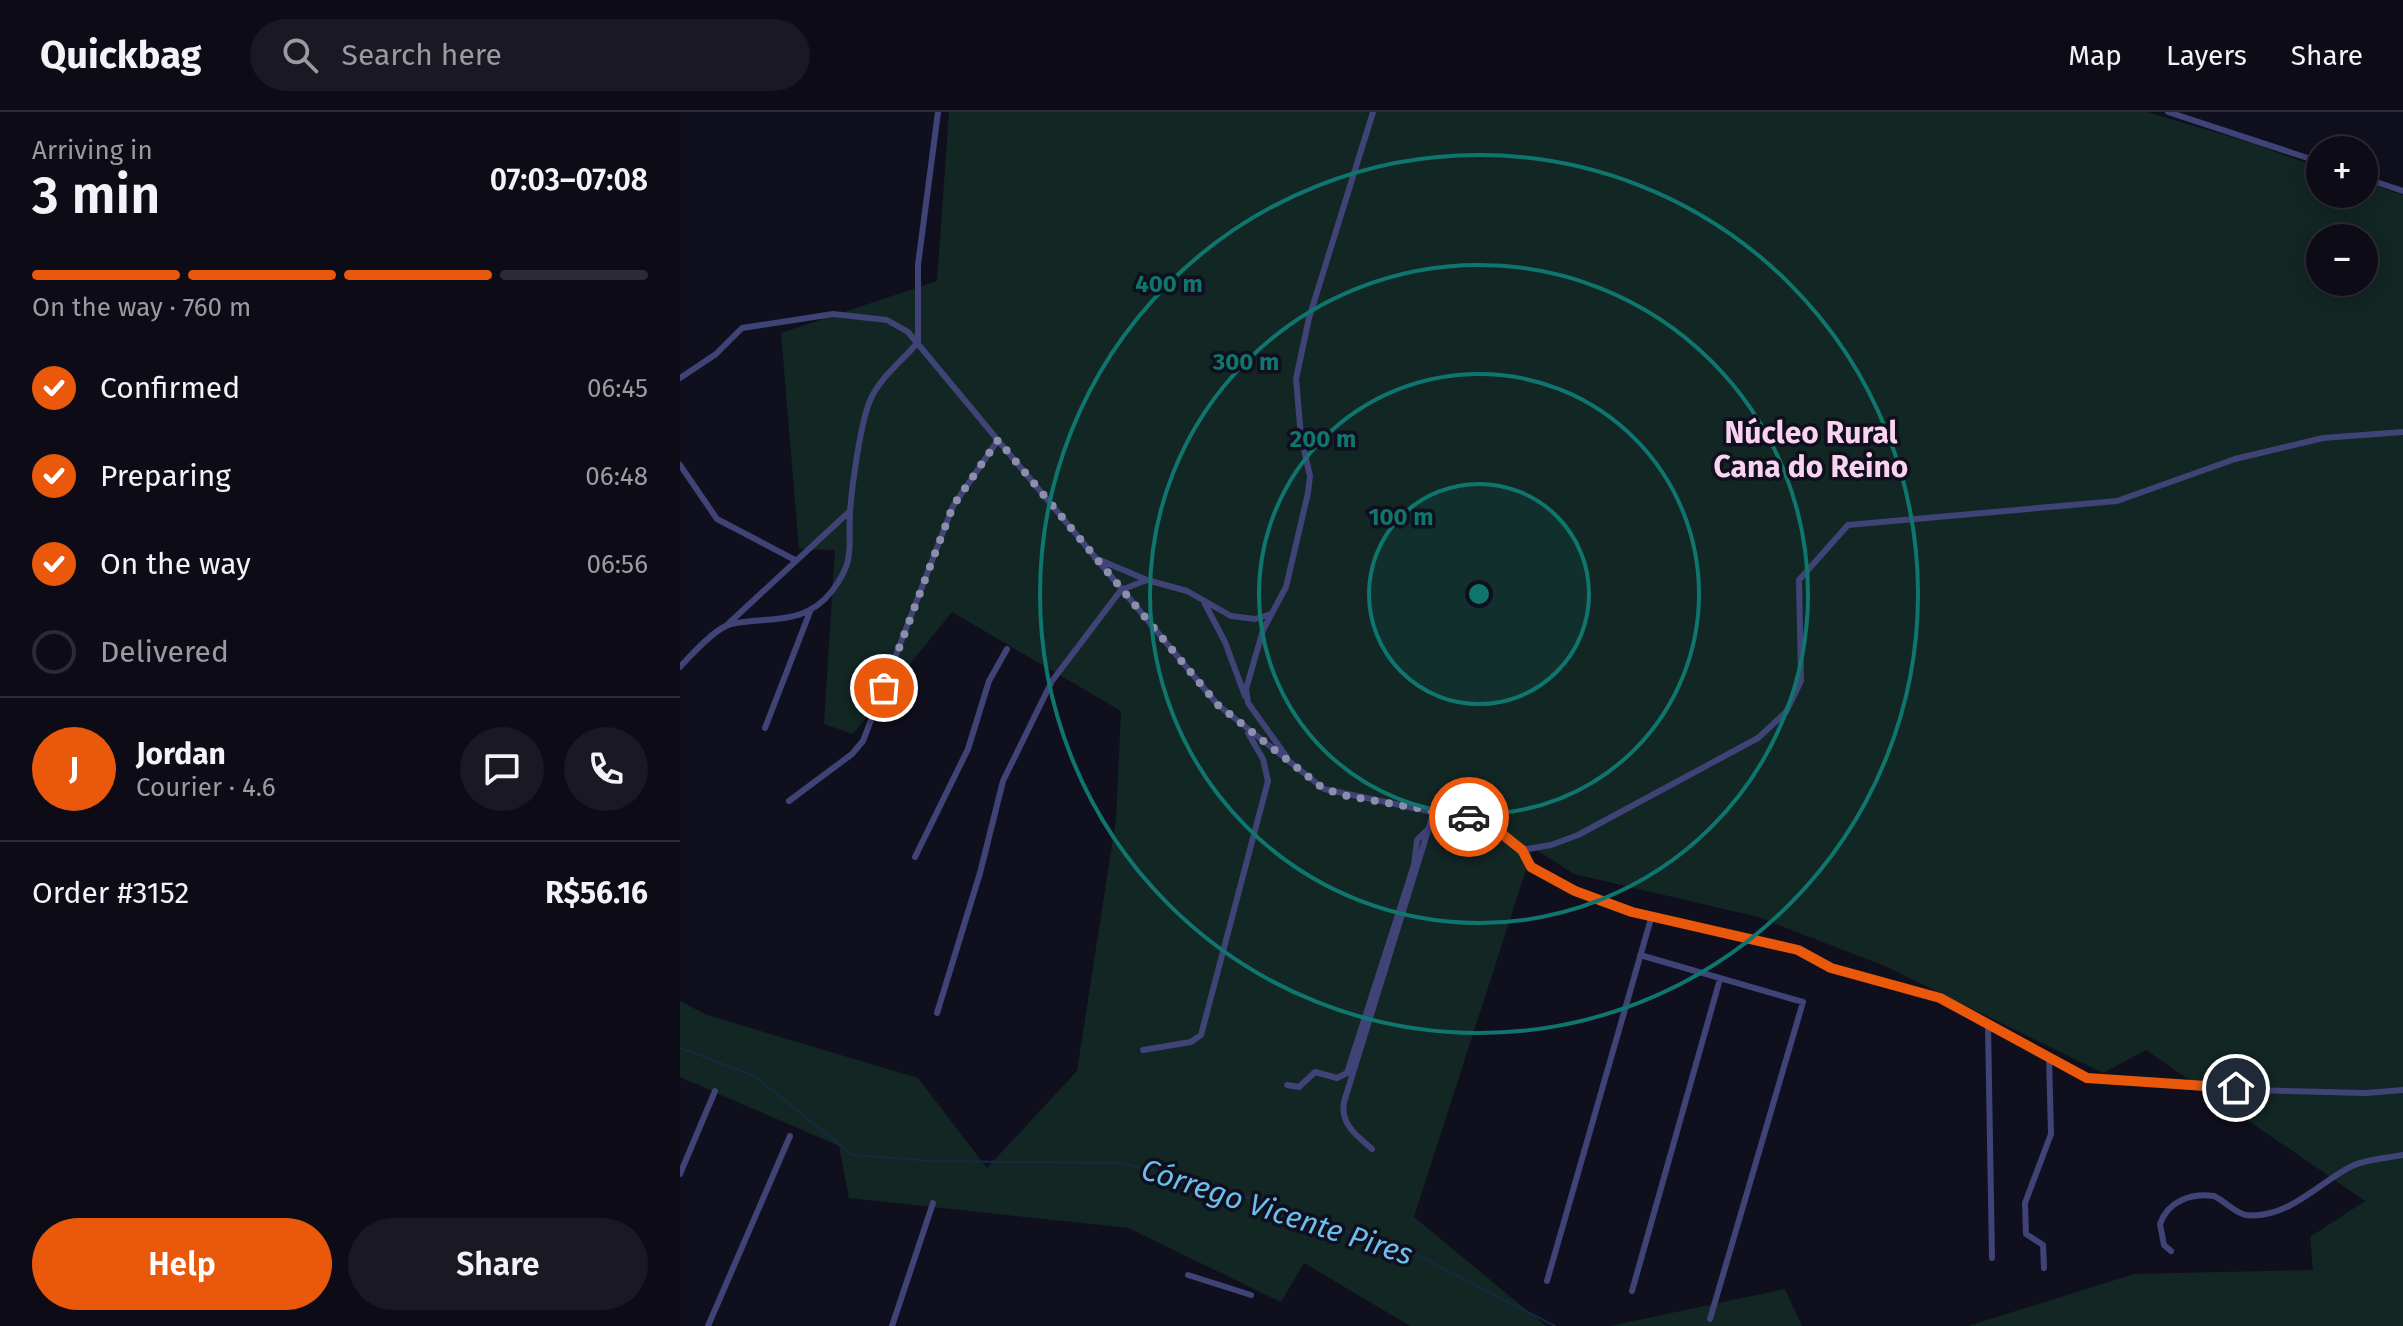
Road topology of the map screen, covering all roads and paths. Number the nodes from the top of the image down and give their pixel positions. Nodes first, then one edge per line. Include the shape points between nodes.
1 (938, 112) edge
2 (1373, 112) edge
3 (2168, 112) edge
4 (2306, 157) edge
5 (2378, 183) edge
6 (2403, 191) edge
7 (918, 342) junction
8 (680, 378) edge
9 (2403, 432) edge
10 (998, 440) junction
11 (680, 465) edge
12 (850, 511) junction
13 (1093, 557) junction
14 (795, 560) junction
15 (1147, 580) junction
16 (1121, 590) junction
17 (1204, 601) junction
18 (811, 609) junction
19 (1273, 613) junction
20 (728, 624) junction
21 (1007, 649) dead end
22 (680, 667) edge
23 (1248, 703) junction
24 (765, 728) dead end
25 (1246, 730) junction
26 (1288, 758) junction
27 (789, 801) dead end
28 (1434, 811) junction
29 (1428, 829) junction
30 (1522, 850) junction
31 (915, 857) dead end
32 (1652, 915) junction
33 (1640, 955) junction
34 (1720, 979) junction
35 (937, 1013) dead end
36 (1988, 1024) junction
37 (1143, 1050) dead end
38 (2049, 1057) junction
39 (1287, 1085) dead end
40 (2403, 1090) edge
41 (715, 1091) dead end
42 (790, 1136) dead end
43 (1372, 1149) dead end
44 (2403, 1155) edge
45 (680, 1174) edge
46 (933, 1203) dead end
47 (2171, 1251) dead end
48 (1992, 1258) dead end
49 (2044, 1268) dead end
50 (1188, 1275) dead end
51 (1547, 1281) dead end
52 (1632, 1291) dead end
53 (1251, 1295) dead end
54 (1710, 1319) dead end
55 (708, 1326) edge
56 (892, 1326) edge

1 - 7 street via 918,265
2 - 19 street via 1298,368 1301,437 1310,476 1286,587
3 - 4 street
5 - 6 street
7 - 8 street via 887,320 833,314 788,320 742,328 705,363
7 - 10 street
7 - 12 street via 879,382 868,405
9 - 30 street via 2308,441 2235,459 2117,501 1848,525 1799,580 1801,681 1786,712 1758,738 1578,835
10 - 13 street
10 - 27 street via 953,506 863,741
11 - 14 street via 717,519
12 - 14 street
12 - 18 street via 852,556 830,594
13 - 15 street
13 - 16 street
14 - 20 street
15 - 16 street
15 - 17 street
16 - 25 street via 1218,705
16 - 35 street via 1052,681 1003,781
17 - 19 street via 1245,619
17 - 23 street
18 - 20 street via 767,623
18 - 24 street
19 - 23 street via 1252,664
20 - 22 street
21 - 31 street via 989,681 968,749
23 - 26 street
25 - 26 street
25 - 37 street via 1263,759 1268,781 1201,1035 1191,1042
26 - 28 street via 1324,789
28 - 29 street
28 - 30 street via 1485,823
29 - 39 street via 1417,840 1414,865 1347,1073 1337,1078 1315,1072 1299,1087
29 - 43 street via 1344,1102 1347,1125
30 - 32 street via 1531,867 1575,891
32 - 33 street
32 - 36 street via 1798,950 1831,968 1940,998
33 - 34 street
33 - 51 street
34 - 52 street
34 - 54 street via 1803,1002
36 - 38 street
36 - 48 street
38 - 40 street via 2087,1078 2215,1089
38 - 49 street via 2051,1134 2023,1213 2026,1234 2043,1245
41 - 45 street
42 - 55 street
44 - 47 street via 2355,1164 2294,1203 2264,1212 2237,1212 2214,1196 2177,1202 2160,1224 2164,1245
46 - 56 street
50 - 53 street

